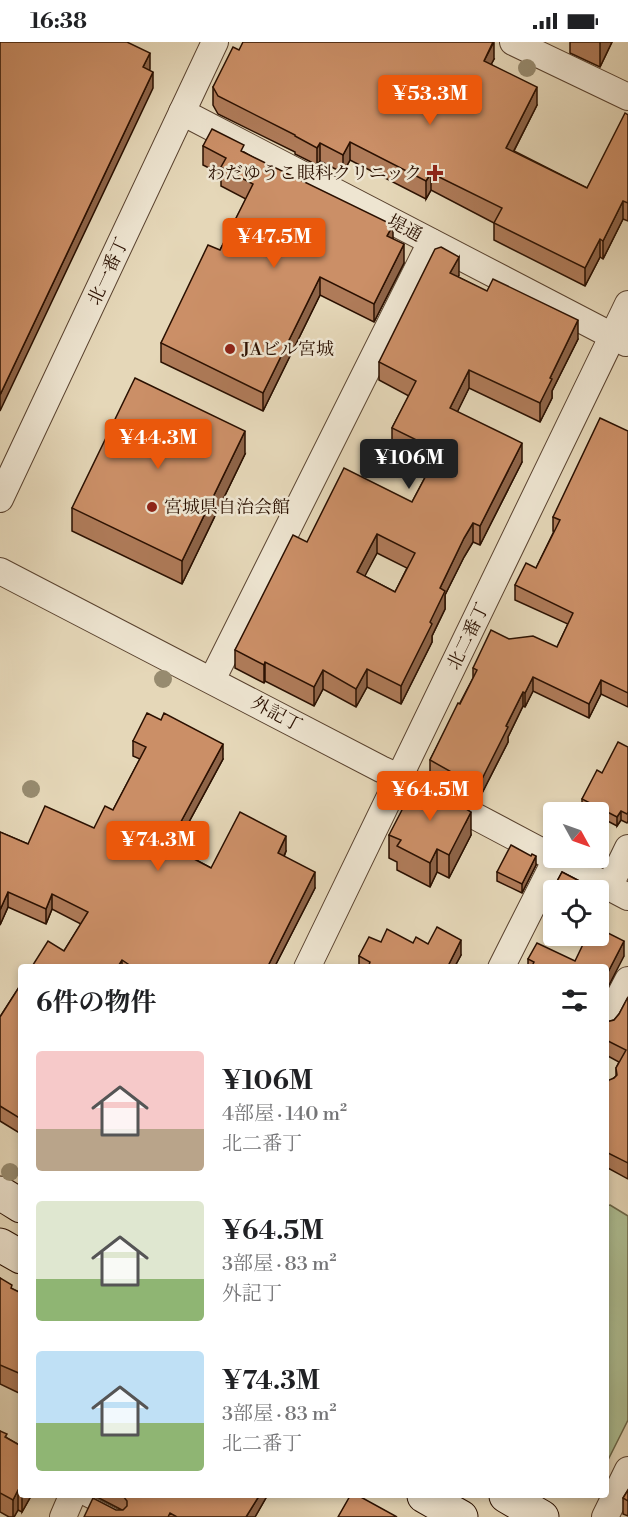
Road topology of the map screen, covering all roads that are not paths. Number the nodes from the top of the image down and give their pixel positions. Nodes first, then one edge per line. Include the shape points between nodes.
1 (215, 42) edge
2 (513, 42) edge
3 (628, 98) edge
4 (182, 112) junction
5 (431, 243) junction
6 (628, 304) edge
7 (620, 340) edge
8 (0, 499) edge
9 (0, 571) edge
10 (212, 680) junction
11 (400, 777) junction
12 (628, 848) edge
13 (543, 852) edge
14 (550, 868) edge
15 (574, 868) edge
16 (618, 892) edge
17 (309, 964) edge
18 (503, 964) edge
19 (628, 980) edge
20 (609, 1016) edge
21 (0, 1193) edge
22 (18, 1204) edge
23 (0, 1245) edge
24 (18, 1255) edge
25 (628, 1470) edge
26 (71, 1498) edge
27 (82, 1498) edge
28 (428, 1498) edge
29 (509, 1498) edge
30 (63, 1517) edge
31 (119, 1517) edge
32 (461, 1517) edge
33 (542, 1517) edge
34 (605, 1517) edge

1 - 4 street, 北一番丁
2 - 3 street
4 - 5 street, 堤通
4 - 8 street, 北一番丁
5 - 7 street, 堤通
5 - 10 street
6 - 7 street, 北二番丁
7 - 11 street, 北二番丁
9 - 10 street, 外記丁
10 - 11 street, 外記丁
11 - 13 street, 外記丁
11 - 17 street, 北二番丁
12 - 16 street
14 - 18 street
15 - 16 street, 外記丁
19 - 20 street
21 - 22 street
23 - 24 street
25 - 34 street
26 - 30 street
27 - 31 lane
28 - 32 street
29 - 33 street

